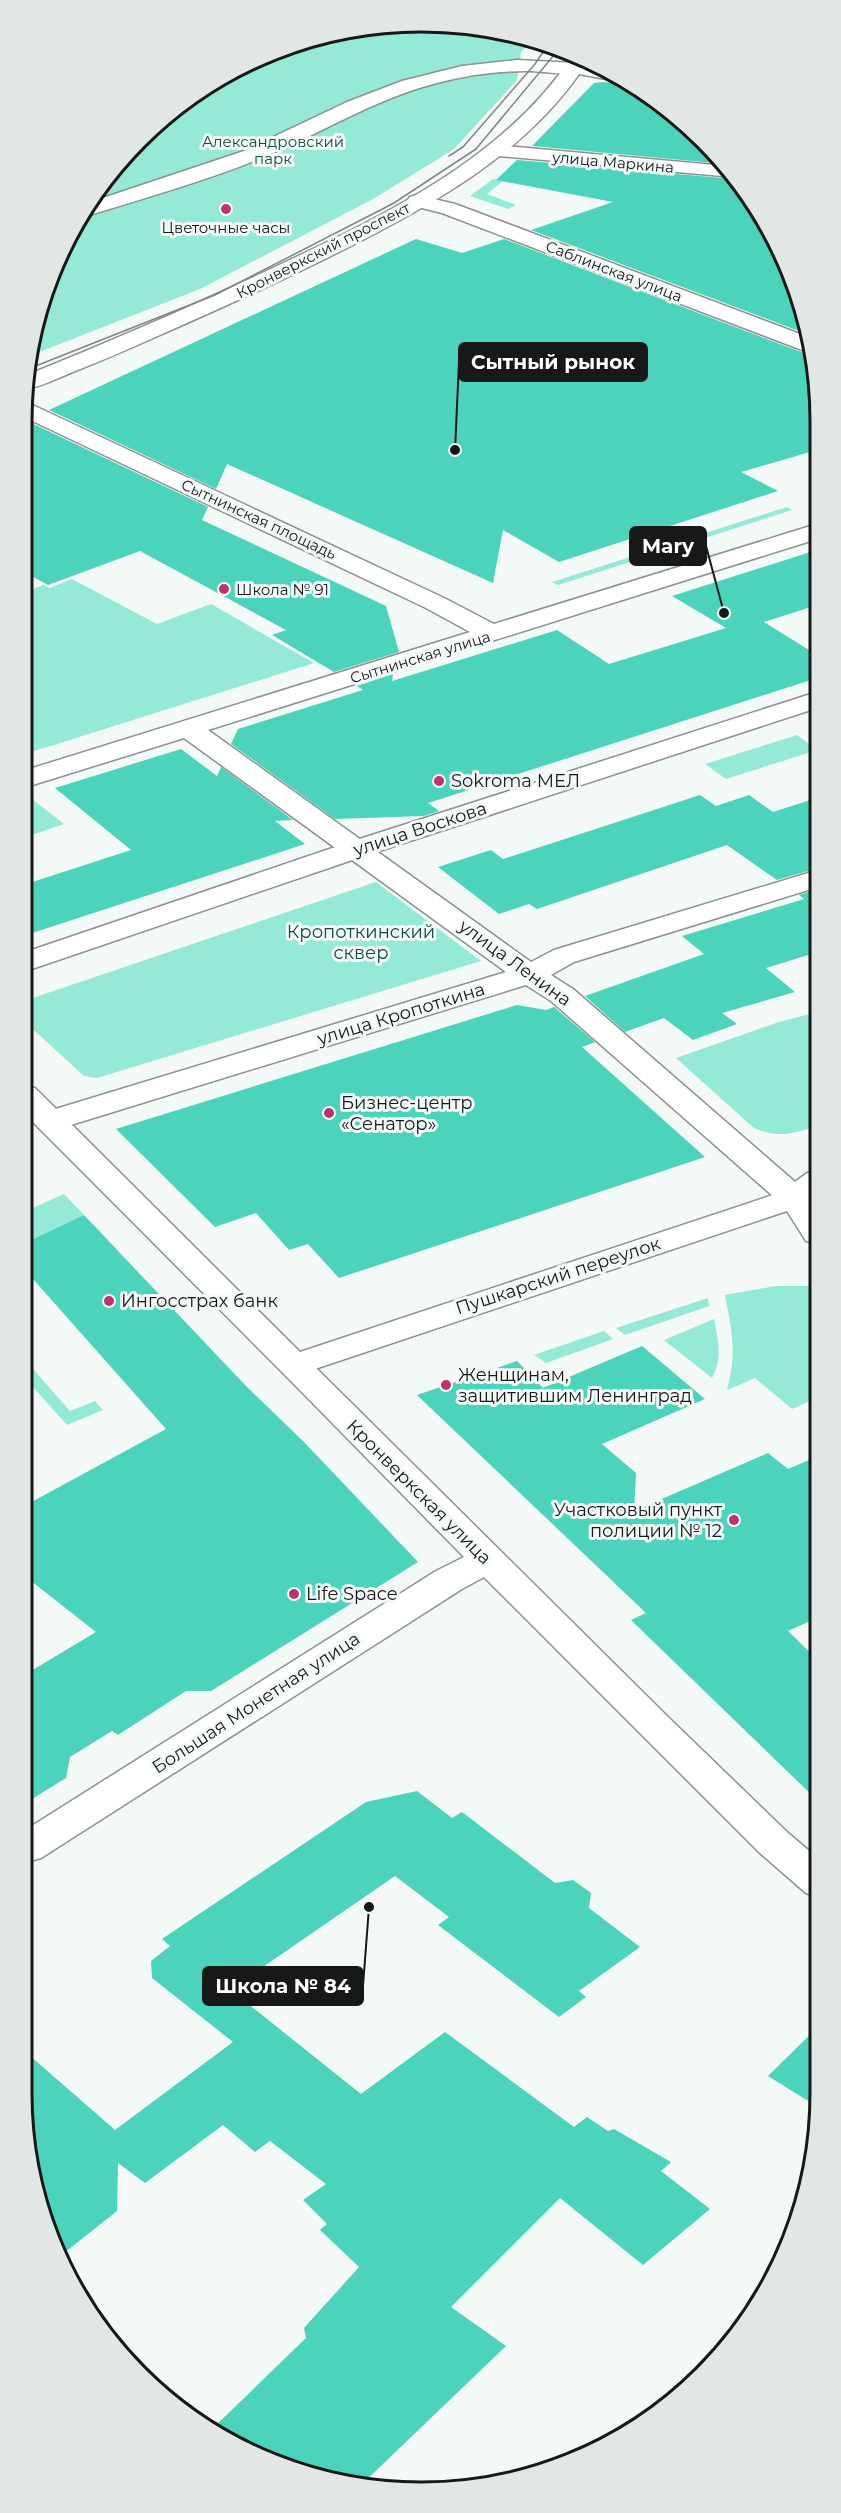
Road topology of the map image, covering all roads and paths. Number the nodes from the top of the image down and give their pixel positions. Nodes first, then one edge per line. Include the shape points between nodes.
1 (574, 63) edge
2 (577, 65) edge
3 (495, 151) junction
4 (719, 171) edge
5 (417, 201) junction
6 (95, 207) edge
7 (801, 342) edge
8 (34, 380) edge
9 (32, 412) edge
10 (810, 533) edge
11 (493, 634) junction
12 (810, 702) edge
13 (189, 729) junction
14 (32, 777) edge
15 (354, 850) junction
16 (810, 880) edge
17 (32, 960) edge
18 (530, 974) junction
19 (32, 1103) edge
20 (50, 1121) junction
21 (810, 1197) edge
22 (294, 1365) junction
23 (488, 1560) junction
24 (32, 1845) edge
25 (810, 1874) edge

1 - 6 street via 507,65 431,78 357,105 253,154
2 - 3 street, Кронверкский проспект via 524,126
3 - 4 street, улица Маркина
3 - 5 street, Кронверкский проспект
5 - 7 street, Саблинская улица via 448,208
5 - 8 street, Кронверкский проспект via 227,299
9 - 11 street, Сытнинская площадь
10 - 11 street, Сытнинская улица
11 - 13 street, Сытнинская улица
12 - 15 street, улица Воскова
13 - 14 street, Сытнинская улица
13 - 15 street, улица Ленина
15 - 17 street, улица Воскова
15 - 18 street, улица Ленина
16 - 18 street, улица Кропоткина via 564,956
18 - 20 street, улица Кропоткина
18 - 21 street, улица Ленина via 562,995
19 - 20 street, Кронверкская улица
20 - 22 street, Кронверкская улица
21 - 22 street, Пушкарский переулок
22 - 23 street, Кронверкская улица
23 - 24 street, Большая Монетная улица via 449,1580
23 - 25 street, Кронверкская улица

